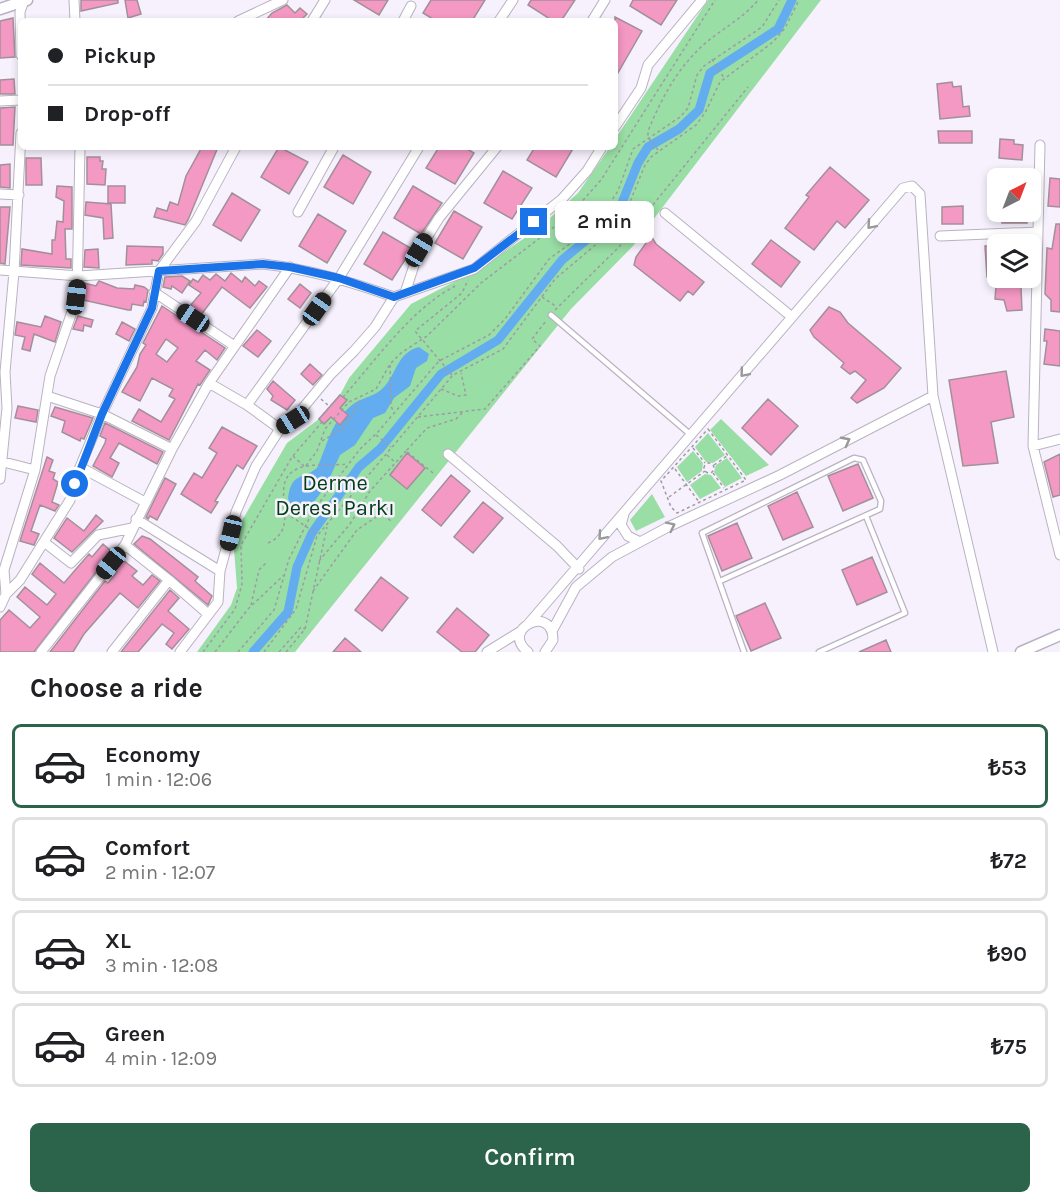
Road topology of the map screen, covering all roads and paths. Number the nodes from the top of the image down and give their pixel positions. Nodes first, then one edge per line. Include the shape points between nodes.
1 (25, 0) edge
2 (74, 0) edge
3 (283, 0) edge
4 (325, 0) edge
5 (513, 0) edge
6 (605, 0) edge
7 (702, 0) edge
8 (758, 0) edge
9 (779, 0) edge
10 (799, 0) edge
11 (6, 5) edge
12 (411, 6) dead end
13 (20, 18) edge
14 (75, 18) edge
15 (244, 18) edge
16 (314, 18) edge
17 (405, 18) edge
18 (501, 18) edge
19 (594, 18) edge
20 (712, 59) junction
21 (724, 78) junction
22 (748, 87) dead end
23 (18, 100) edge
24 (0, 101) edge
25 (618, 122) edge
26 (648, 137) junction
27 (1040, 145) dead end
28 (20, 150) edge
29 (80, 150) edge
30 (234, 150) edge
31 (332, 150) edge
32 (417, 150) edge
33 (495, 150) edge
34 (600, 150) edge
35 (659, 151) junction
36 (0, 194) edge
37 (19, 195) junction
38 (612, 204) junction
39 (298, 212) dead end
40 (665, 213) dead end
41 (625, 214) junction
42 (1038, 232) junction
43 (940, 236) dead end
44 (290, 267) junction
45 (0, 270) edge
46 (159, 271) junction
47 (14, 272) junction
48 (79, 276) junction
49 (339, 278) junction
50 (154, 292) junction
51 (405, 293) junction
52 (541, 296) junction
53 (394, 297) junction
54 (557, 307) junction
55 (551, 315) junction
56 (792, 317) junction
57 (233, 345) junction
58 (442, 360) junction
59 (390, 364) dead end
60 (461, 371) junction
61 (2, 372) edge
62 (452, 375) junction
63 (209, 382) junction
64 (440, 389) junction
65 (47, 396) junction
66 (362, 396) dead end
67 (933, 396) junction
68 (247, 405) junction
69 (463, 412) junction
70 (102, 414) junction
71 (394, 414) junction
72 (417, 417) junction
73 (328, 426) dead end
74 (280, 429) junction
75 (376, 435) junction
76 (691, 435) junction
77 (1060, 440) edge
78 (321, 441) junction
79 (1034, 446) junction
80 (391, 447) junction
81 (693, 447) junction
82 (172, 448) junction
83 (406, 451) junction
84 (386, 454) junction
85 (448, 454) dead end
86 (728, 455) junction
87 (293, 456) junction
88 (2, 461) edge
89 (396, 463) junction
90 (348, 464) junction
91 (706, 464) junction
92 (713, 466) junction
93 (80, 467) junction
94 (305, 467) junction
95 (675, 468) junction
96 (35, 470) junction
97 (705, 471) junction
98 (712, 472) junction
99 (433, 473) dead end
100 (0, 479) edge
101 (686, 485) junction
102 (725, 490) junction
103 (668, 498) junction
104 (145, 502) junction
105 (700, 502) junction
106 (286, 512) junction
107 (624, 512) junction
108 (1060, 513) edge
109 (866, 516) junction
110 (1050, 517) junction
111 (392, 522) dead end
112 (134, 523) junction
113 (350, 524) junction
114 (327, 525) junction
115 (305, 528) junction
116 (357, 530) junction
117 (318, 535) junction
118 (44, 542) junction
119 (640, 542) junction
120 (268, 543) dead end
121 (125, 545) junction
122 (1060, 555) edge
123 (319, 561) junction
124 (267, 562) dead end
125 (576, 567) junction
126 (220, 571) junction
127 (284, 574) junction
128 (588, 576) junction
129 (169, 580) junction
130 (720, 581) junction
131 (312, 593) junction
132 (6, 594) junction
133 (250, 606) junction
134 (0, 607) edge
135 (208, 614) junction
136 (529, 623) junction
137 (305, 629) junction
138 (521, 631) junction
139 (552, 635) junction
140 (1060, 635) edge
141 (833, 645) junction
142 (40, 652) edge
143 (112, 652) edge
144 (180, 652) edge
145 (203, 652) edge
146 (215, 652) edge
147 (238, 652) edge
148 (264, 652) edge
149 (279, 652) edge
150 (286, 652) edge
151 (487, 652) edge
152 (513, 652) edge
153 (528, 652) edge
154 (545, 652) edge
155 (554, 652) edge
156 (744, 652) edge
157 (820, 652) edge
158 (836, 652) edge
159 (993, 652) edge
160 (1021, 652) edge

1 - 11 street
1 - 13 street
2 - 14 street
3 - 15 street
4 - 16 street
5 - 18 street
6 - 19 street
7 - 25 street via 648,65 641,88
8 - 26 path via 697,50 682,68 658,107
9 - 20 path via 762,27
10 - 21 path via 773,42
12 - 17 street
20 - 21 path
20 - 26 path via 696,75 688,108
21 - 35 path via 696,125
22 - 54 path via 620,247
23 - 24 street
26 - 35 path
26 - 38 path via 633,149
27 - 42 street
28 - 37 street
29 - 48 street
30 - 46 street via 196,220
31 - 39 street
32 - 49 street
33 - 51 street via 439,218 419,250
34 - 51 street via 562,199 474,268
35 - 41 path via 645,165
36 - 37 street
37 - 47 street
38 - 41 path
38 - 58 path via 585,233 549,259 489,335
40 - 56 street
41 - 52 path via 612,231 568,266
42 - 43 street
42 - 79 street
44 - 46 street via 263,264
44 - 49 street
44 - 57 street
45 - 47 street
46 - 48 street
46 - 50 street
47 - 48 street
47 - 61 street
48 - 65 street
49 - 53 street
49 - 68 street
50 - 57 street
50 - 70 street via 152,308
51 - 53 street
52 - 54 path
52 - 60 path via 503,350
53 - 74 street via 375,327 293,420
54 - 55 path
55 - 69 path via 532,339 540,346 485,409
55 - 76 lane
67 -> 56 street via 920,194 912,186 903,188
56 -> 76 street
57 - 63 street
58 - 62 path
58 - 71 path
58 - 87 path via 415,331 462,293 469,279 437,296 406,325 319,419 322,422
59 - 71 path
60 - 62 path
60 - 64 path via 466,395
61 - 88 street via 7,408
62 - 64 path
63 - 68 street
63 - 82 street
64 - 72 path
65 - 70 street
65 - 96 street
66 - 78 path via 345,427
119 -> 67 street
67 - 159 street
68 - 74 street
69 - 72 path
69 - 83 path via 456,419 427,428
70 - 82 street
70 - 93 street
71 - 75 path
72 - 80 path
73 - 78 path
74 - 126 street via 256,466 236,512
75 - 80 path
75 - 90 path
76 - 107 street
77 - 79 street
78 - 94 path
79 - 110 street
80 - 84 path
81 - 86 path via 708,429
81 - 91 path
81 - 95 path
82 - 104 street
83 - 89 path
83 - 99 path
84 - 89 path
84 - 114 path
85 - 125 street via 557,546
86 - 92 path
86 - 102 path via 746,480
87 - 94 path
87 - 145 path via 241,545 242,584 235,609
88 - 96 street
88 - 100 street
89 - 113 path via 370,491
90 - 94 path
90 - 115 path via 322,497
91 - 92 path
91 - 97 path
92 - 98 path
93 - 104 street
93 - 118 street via 70,500
94 - 106 path via 297,469 285,484 282,497
95 - 101 path
95 - 103 path via 662,481
96 - 132 street via 3,570
97 - 98 path
97 - 101 path
98 - 102 path
101 - 103 path
101 - 105 path
102 - 105 path
103 - 105 path via 677,513
104 - 112 street
106 - 115 path
106 - 120 path via 282,531
107 - 119 street via 621,525 628,536
107 -> 125 street
108 - 110 street
109 - 130 lane
109 - 130 lane via 880,508 881,501 865,465 857,458 702,533
109 - 141 lane via 905,613
110 - 122 street
111 - 116 path via 382,513
112 - 118 street via 98,535 71,563
112 - 121 street
112 - 126 street
113 - 116 path
113 - 123 path
114 - 117 path
114 - 123 path
115 - 117 path
115 - 127 path
116 - 131 path
117 - 148 path via 296,609
118 - 132 street via 20,580
119 - 128 street
121 - 129 street
121 - 142 street
123 - 131 path
124 - 133 path via 259,570
125 - 128 street
125 - 136 street
126 - 135 street via 218,602
127 - 133 path
127 - 147 path via 274,610
128 - 139 street via 567,599
129 - 135 street
129 - 143 street
130 - 156 lane
131 - 137 path
132 - 134 street
133 - 146 path
135 - 144 street
136 - 138 street
136 - 139 street via 539,621
137 - 149 path via 301,627
137 - 150 path
138 - 151 street
138 - 153 street via 520,642
139 - 154 street
139 - 155 street
140 - 160 street
141 - 157 lane
141 - 158 lane
152 - 153 street

